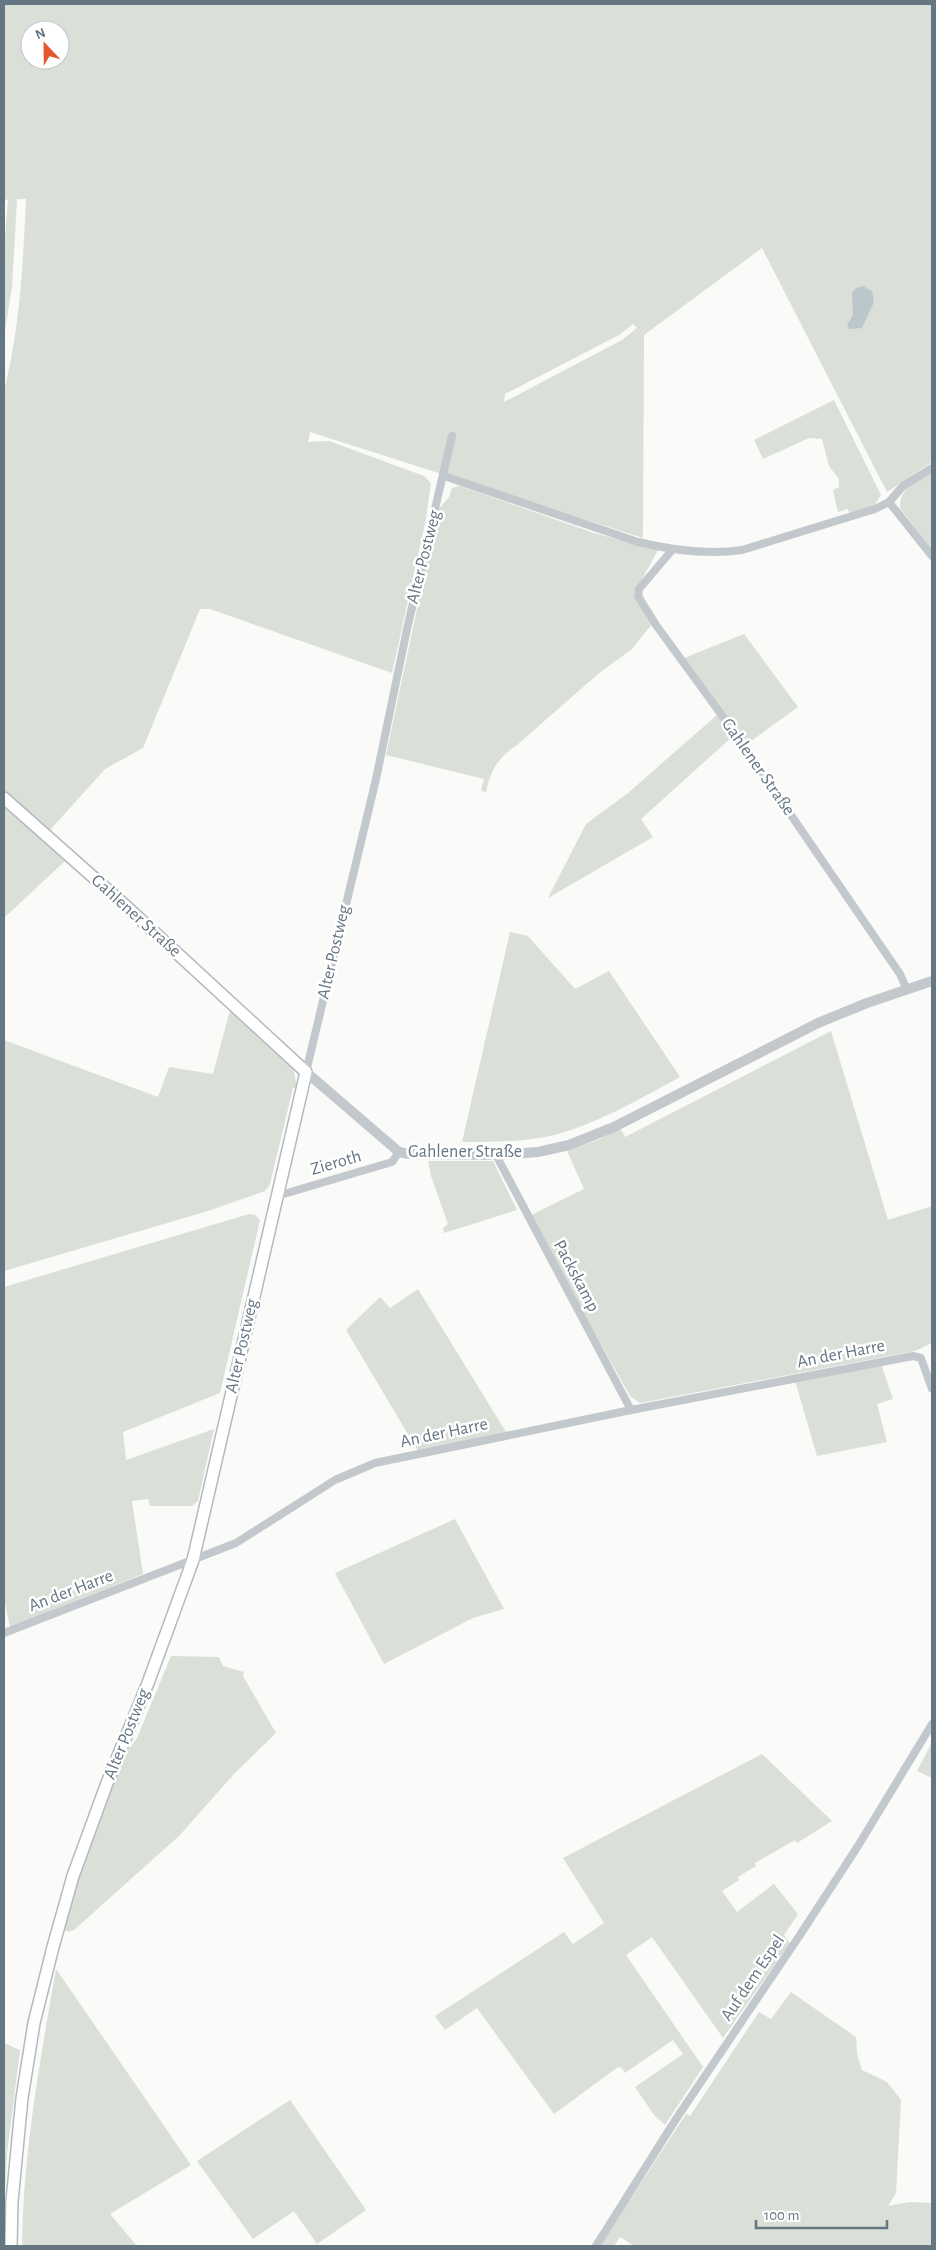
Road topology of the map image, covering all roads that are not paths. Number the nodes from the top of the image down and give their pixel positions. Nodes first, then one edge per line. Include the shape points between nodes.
1 (452, 436) dead end
2 (932, 468) edge
3 (444, 476) junction
4 (889, 502) junction
5 (673, 549) junction
6 (932, 556) edge
7 (4, 798) edge
8 (932, 982) edge
9 (907, 990) junction
10 (306, 1072) junction
11 (398, 1152) junction
12 (496, 1155) junction
13 (278, 1196) junction
14 (932, 1389) edge
15 (631, 1410) junction
16 (193, 1560) junction
17 (4, 1633) edge
18 (932, 1724) edge
19 (11, 2246) edge
20 (596, 2246) edge

1 - 3 street, Alter Postweg
2 - 4 street via 903,486
3 - 5 street via 638,542
3 - 10 street, Alter Postweg via 420,568 376,779
4 - 5 street via 839,521 742,550
4 - 6 street
5 - 9 street, Gahlener Straße via 639,589 638,596 900,974
7 - 10 main road, Gahlener Straße
8 - 9 street, Gahlener Straße
9 - 12 street, Gahlener Straße via 818,1024 614,1127 569,1145 538,1152
10 - 11 street, Gahlener Straße
10 - 13 main road, Alter Postweg
11 - 12 street, Gahlener Straße
11 - 13 street, Zieroth via 392,1162
12 - 15 street, Packskamp
13 - 16 main road, Alter Postweg
14 - 15 street, An der Harre via 921,1358 912,1356
15 - 16 street, An der Harre via 375,1463 335,1480 236,1543
16 - 17 street, An der Harre
16 - 19 main road, Alter Postweg via 73,1876 53,1947 34,2023 22,2098
18 - 20 street, Auf dem Espel via 847,1863 676,2119

